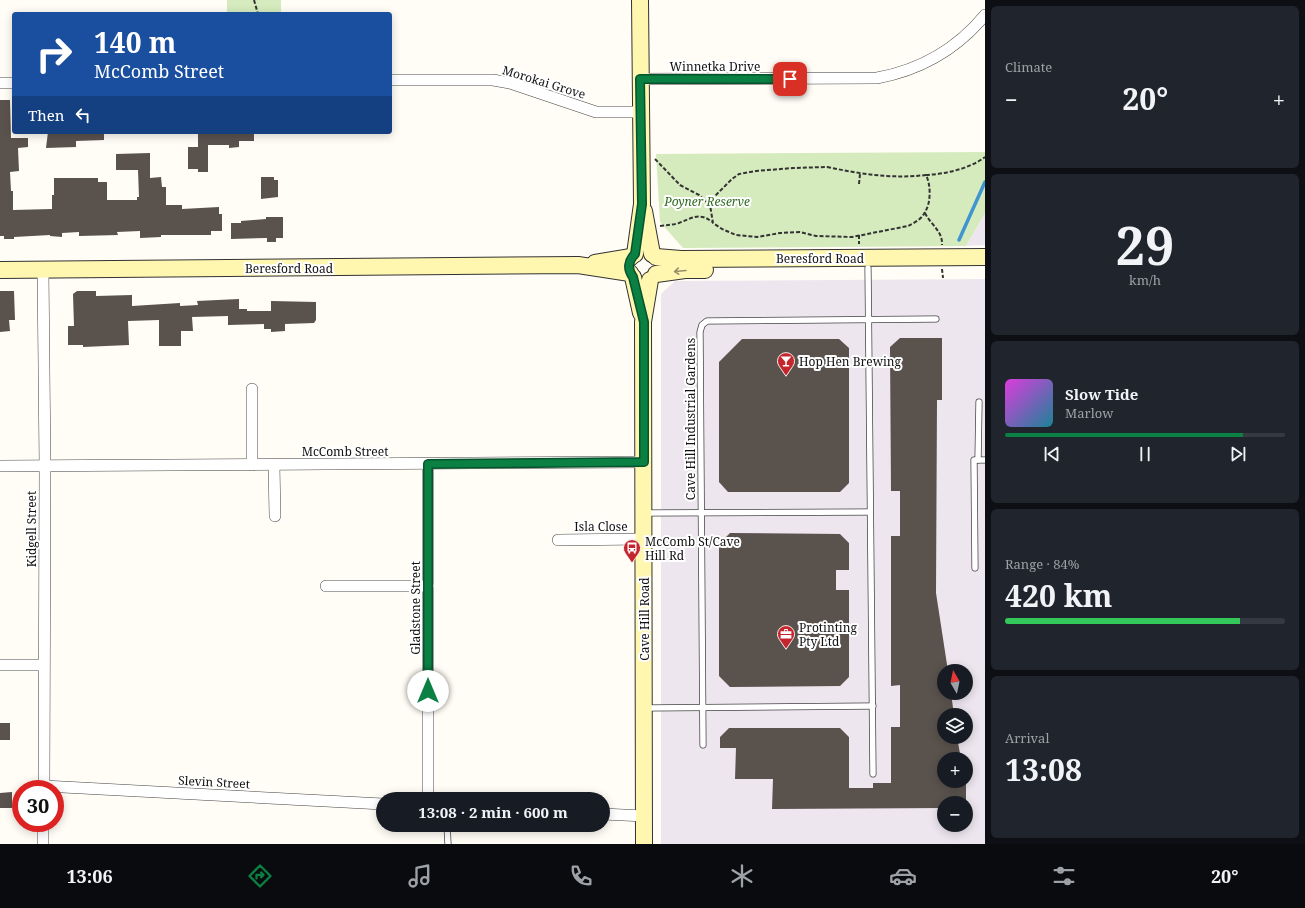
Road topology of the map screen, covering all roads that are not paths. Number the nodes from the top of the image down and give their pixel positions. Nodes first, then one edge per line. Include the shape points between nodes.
1 (640, 0) edge
2 (985, 15) edge
3 (640, 79) junction
4 (392, 80) edge
5 (0, 83) edge
6 (12, 83) edge
7 (641, 112) junction
8 (642, 204) junction
9 (654, 255) junction
10 (985, 258) edge
11 (632, 265) junction
12 (868, 268) junction
13 (985, 268) edge
14 (0, 270) edge
15 (43, 270) junction
16 (653, 277) junction
17 (936, 319) dead end
18 (869, 320) junction
19 (644, 322) junction
20 (252, 389) dead end
21 (978, 402) dead end
22 (978, 460) junction
23 (985, 460) edge
24 (644, 462) junction
25 (428, 464) junction
26 (252, 465) junction
27 (274, 465) junction
28 (0, 466) edge
29 (45, 466) junction
30 (870, 512) junction
31 (644, 513) junction
32 (701, 513) junction
33 (275, 516) dead end
34 (644, 539) junction
35 (558, 540) dead end
36 (975, 568) dead end
37 (326, 586) dead end
38 (428, 586) junction
39 (0, 665) edge
40 (43, 665) junction
41 (873, 706) junction
42 (702, 707) junction
43 (645, 708) junction
44 (703, 745) dead end
45 (873, 774) dead end
46 (44, 780) edge
47 (64, 788) edge
48 (428, 792) edge
49 (376, 804) edge
50 (610, 814) edge
51 (644, 816) junction
52 (43, 832) edge
53 (447, 832) edge
54 (43, 844) edge
55 (448, 844) edge
56 (644, 844) edge

1 - 3 main road, Cave Hill Road
2 - 3 street, Winnetka Drive via 961,41 939,55 916,68 877,78
3 - 7 main road, Cave Hill Road
4 - 7 street, Morokai Grove via 493,80 510,83 596,112
5 - 6 street
7 - 8 main road, Cave Hill Road
8 - 9 main road, Cave Hill Road
8 - 11 main road, Cave Hill Road
9 - 10 main road, Beresford Road via 681,259
9 - 11 main road via 643,251
9 - 16 main road via 659,265
11 - 15 main road, Beresford Road
11 - 16 main road via 641,281
11 - 19 main road, Cave Hill Road
12 - 13 main road, Beresford Road
12 -> 16 main road, Beresford Road via 685,270
12 - 18 lane
14 - 15 main road, Beresford Road
15 - 29 street, Kidgell Street
16 - 19 main road, Cave Hill Road
17 - 18 lane, Cave Hill Industrial Gardens
18 - 30 lane
18 - 32 lane, Cave Hill Industrial Gardens via 707,321 702,325
19 - 24 main road, Cave Hill Road
20 - 26 street
21 - 22 lane
22 - 23 lane
22 - 36 lane via 974,460
24 - 25 street, McComb Street
24 - 31 main road, Cave Hill Road
25 - 27 street, McComb Street
25 - 38 street, Gladstone Street
26 - 27 street, McComb Street
26 - 29 street, McComb Street
27 - 33 street
28 - 29 street, McComb Street
29 - 40 street, Kidgell Street
30 - 32 lane, Cave Hill Industrial Gardens
30 - 41 lane
31 - 32 lane, Cave Hill Industrial Gardens
31 - 34 main road, Cave Hill Road
32 - 42 lane, Cave Hill Industrial Gardens
34 - 35 street, Isla Close
34 - 43 main road, Cave Hill Road
37 - 38 street
38 - 48 street, Gladstone Street
39 - 40 street
40 - 46 street, Kidgell Street
41 - 42 lane
41 - 45 lane
42 - 43 lane
42 - 44 lane, Cave Hill Industrial Gardens
43 - 51 main road, Cave Hill Road
47 - 49 street, Slevin Street
50 - 51 street
51 - 56 main road, Cave Hill Road
52 - 54 street
53 - 55 lane

